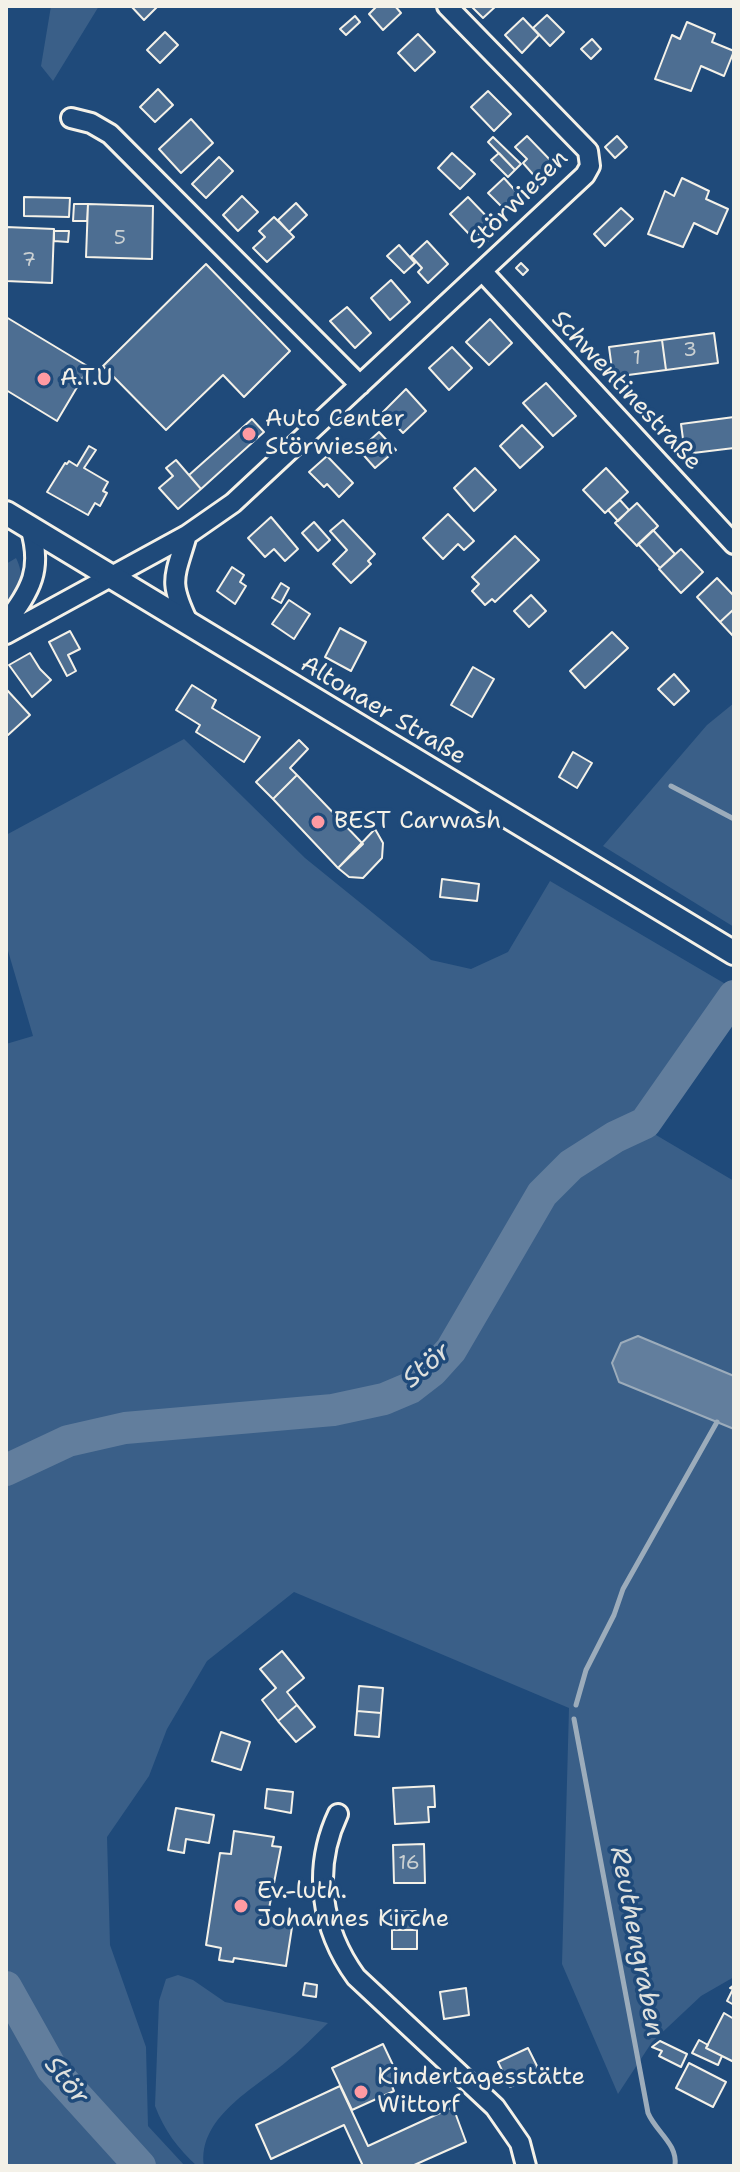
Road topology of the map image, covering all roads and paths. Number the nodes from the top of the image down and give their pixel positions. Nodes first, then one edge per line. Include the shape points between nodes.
1 (447, 6) edge
2 (71, 118) dead end
3 (482, 271) junction
4 (360, 385) junction
5 (6, 513) edge
6 (30, 527) junction
7 (187, 535) junction
8 (734, 544) edge
9 (110, 577) junction
10 (6, 623) edge
11 (189, 624) junction
12 (6, 634) edge
13 (734, 953) edge
14 (338, 1814) dead end
15 (526, 2166) edge

1 - 3 street, Störwiesen via 590,158 585,175
2 - 4 street via 110,134
3 - 4 street, Störwiesen
3 - 8 street, Schwentinestraße
4 - 7 street, Störwiesen via 233,503
5 - 6 main road, Altonaer Straße
6 - 9 main road, Altonaer Straße
6 - 10 street via 36,571
7 - 9 street, Störwiesen
7 - 11 street via 174,580 175,596
9 - 11 main road, Altonaer Straße
9 - 12 street, Störwiesen
11 - 13 main road, Altonaer Straße
14 - 15 street via 323,1859 323,1896 339,1954 356,1977 495,2107 520,2143

